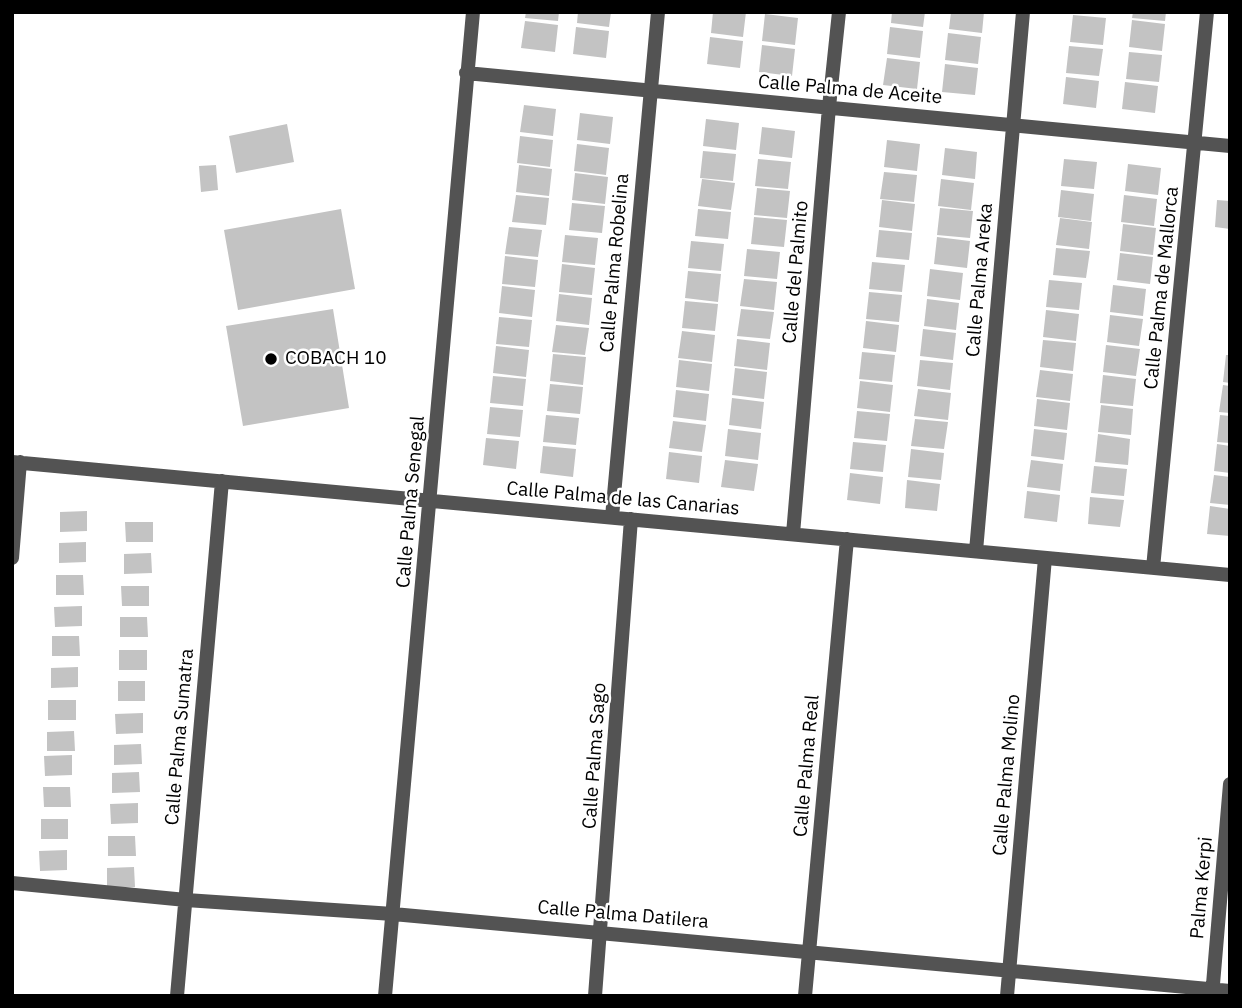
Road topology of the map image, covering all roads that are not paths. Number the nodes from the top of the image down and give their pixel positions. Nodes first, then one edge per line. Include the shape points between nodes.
1 (473, 12) edge
2 (658, 12) edge
3 (839, 12) edge
4 (1023, 12) edge
5 (1207, 12) edge
6 (466, 73) junction
7 (650, 90) junction
8 (829, 107) junction
9 (1013, 125) junction
10 (1196, 142) junction
11 (1230, 146) edge
12 (16, 462) edge
13 (222, 481) junction
14 (431, 500) junction
15 (612, 517) junction
16 (631, 519) junction
17 (793, 534) junction
18 (847, 539) junction
19 (976, 551) junction
20 (12, 558) edge
21 (1045, 558) junction
22 (1153, 568) junction
23 (1230, 575) edge
24 (1230, 783) edge
25 (12, 883) edge
26 (186, 900) junction
27 (393, 914) junction
28 (601, 933) junction
29 (809, 952) junction
30 (1009, 969) junction
31 (1230, 991) edge
32 (1212, 992) edge
33 (177, 996) edge
34 (385, 996) edge
35 (596, 996) edge
36 (805, 996) edge
37 (1007, 996) edge

1 - 6 street, Calle Palma Senegal
2 - 7 street, Calle Palma Robelina
3 - 8 street, Calle del Palmito
4 - 9 street, Calle Palma Areka
5 - 10 street, Calle Palma de Mallorca
6 - 7 street, Calle Palma de Aceite
6 - 14 street, Calle Palma Senegal
7 - 8 street, Calle Palma de Aceite
7 - 15 street, Calle Palma Robelina
8 - 9 street, Calle Palma de Aceite
8 - 17 street, Calle del Palmito
9 - 10 street, Calle Palma de Aceite
9 - 19 street, Calle Palma Areka
10 - 11 street, Calle Palma de Aceite
10 - 22 street, Calle Palma de Mallorca
12 - 13 street, Calle Palma de las Canarias
12 - 20 street
13 - 14 street, Calle Palma de las Canarias
13 - 26 street, Calle Palma Sumatra
14 - 15 street, Calle Palma de las Canarias
14 - 27 street, Calle Palma Senegal
15 - 16 street, Calle Palma de las Canarias
16 - 17 street, Calle Palma de las Canarias
16 - 28 street, Calle Palma Sago
17 - 18 street, Calle Palma de las Canarias
18 - 19 street, Calle Palma de las Canarias
18 - 29 street, Calle Palma Real
19 - 21 street, Calle Palma de las Canarias
21 - 22 street, Calle Palma de las Canarias
21 - 30 street, Calle Palma Molino
22 - 23 street, Calle Palma de las Canarias
24 - 32 street, Palma Kerpi
25 - 26 street, Calle Palma Datilera
26 - 27 street, Calle Palma Datilera
26 - 33 street, Calle Palma Sumatra
27 - 28 street, Calle Palma Datilera
27 - 34 street, Calle Palma Senegal
28 - 29 street, Calle Palma Datilera
28 - 35 street, Calle Palma Sago
29 - 30 street, Calle Palma Datilera
29 - 36 street, Calle Palma Real
30 - 32 street, Calle Palma Datilera
30 - 37 street, Calle Palma Molino
31 - 32 street, Calle Palma Datilera

